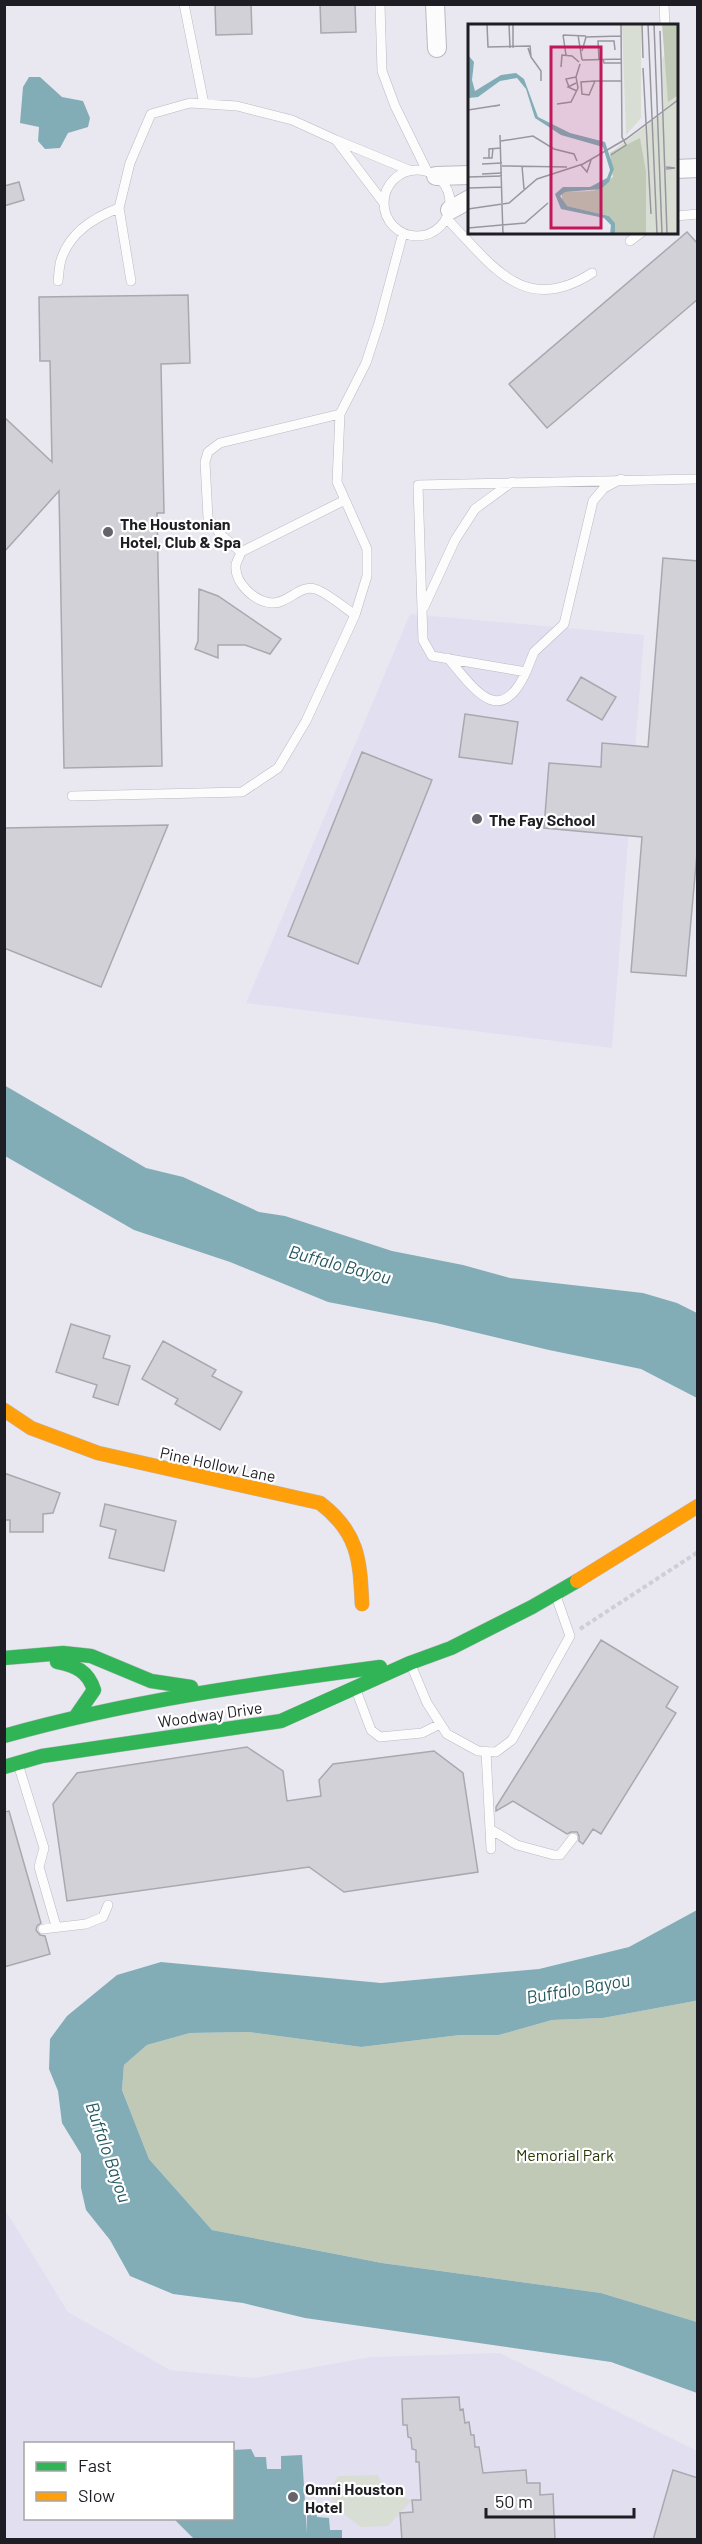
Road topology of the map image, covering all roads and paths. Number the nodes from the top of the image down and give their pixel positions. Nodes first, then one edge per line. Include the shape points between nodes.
1 (184, 4) edge
2 (380, 4) edge
3 (435, 4) edge
4 (664, 4) edge
5 (665, 24) edge
6 (436, 48) dead end
7 (204, 104) junction
8 (336, 140) junction
9 (698, 168) edge
10 (409, 170) junction
11 (678, 170) edge
12 (431, 174) junction
13 (468, 175) edge
14 (468, 200) edge
15 (383, 202) junction
16 (118, 208) junction
17 (698, 214) edge
18 (448, 215) junction
19 (678, 216) edge
20 (403, 233) junction
21 (639, 234) edge
22 (630, 241) dead end
23 (592, 273) dead end
24 (58, 281) dead end
25 (131, 281) dead end
26 (339, 414) junction
27 (621, 479) junction
28 (698, 479) edge
29 (512, 482) junction
30 (345, 500) junction
31 (241, 552) junction
32 (423, 609) junction
33 (355, 615) junction
34 (448, 658) junction
35 (526, 672) junction
36 (72, 796) dead end
37 (4, 1410) edge
38 (698, 1506) edge
39 (698, 1552) edge
40 (555, 1594) junction
41 (362, 1604) dead end
42 (570, 1636) junction
43 (33, 1657) junction
44 (4, 1658) edge
45 (410, 1664) junction
46 (355, 1688) junction
47 (215, 1689) junction
48 (76, 1716) junction
49 (440, 1724) junction
50 (11, 1749) edge
51 (486, 1751) junction
52 (490, 1829) junction
53 (573, 1838) dead end
54 (491, 1849) dead end
55 (108, 1905) dead end
56 (56, 1926) junction
57 (43, 1929) dead end

1 - 7 lane
2 - 12 lane via 382,71 395,106
3 - 6 street
4 - 5 lane
7 - 8 lane via 237,106 292,120
7 - 16 lane via 152,114 130,163
8 - 10 lane
8 - 15 lane
9 - 11 street
10 - 12 lane
10 - 15 lane via 390,182
12 - 13 street
12 - 18 lane via 447,187 451,199
14 - 18 street
15 - 20 lane via 389,223
16 - 24 lane via 98,216 79,232 62,257
16 - 25 lane
17 - 19 lane
18 - 20 lane via 430,232
18 - 23 lane via 491,264 517,285 537,291 559,290
20 - 26 lane via 366,363
21 - 22 lane
26 - 30 lane via 337,482
26 - 31 lane via 220,443 208,452 208,518
27 - 28 lane
27 - 29 lane
27 - 35 lane via 604,488 593,501 564,624 534,652
29 - 32 lane via 475,509 454,540
29 - 32 lane via 418,485
30 - 31 lane
30 - 33 lane via 367,549 367,576
31 - 33 lane via 236,566 241,585 256,598 280,603 303,589 315,588
32 - 34 lane via 423,640 432,656
33 - 36 lane via 306,721 278,768 242,792
34 - 35 lane
34 - 35 lane via 487,699 504,701 517,692
37 - 41 main road, Pine Hollow Lane via 31,1428 98,1454 320,1503 334,1512 355,1541
38 - 40 main road, Woodway Drive
39 - 42 path
40 - 42 lane
40 - 45 main road, Woodway Drive via 452,1648
42 - 51 lane via 512,1740 495,1752
43 - 44 main road
43 - 47 main road via 63,1653 91,1656 151,1681
43 - 48 main road via 82,1670 91,1677 94,1690
45 - 46 main road, Woodway Drive
45 - 47 main road, Woodway Drive
45 - 49 lane
46 - 49 lane via 371,1730 380,1737 422,1733
46 - 50 main road, Woodway Drive via 281,1720 42,1756
47 - 48 main road, Woodway Drive
48 - 50 main road, Woodway Drive
49 - 51 lane via 447,1734 478,1751
50 - 56 lane via 44,1848 39,1867
51 - 52 lane
52 - 53 lane via 517,1845 554,1855 560,1855
52 - 54 lane
55 - 56 lane via 103,1917 86,1924
56 - 57 lane

